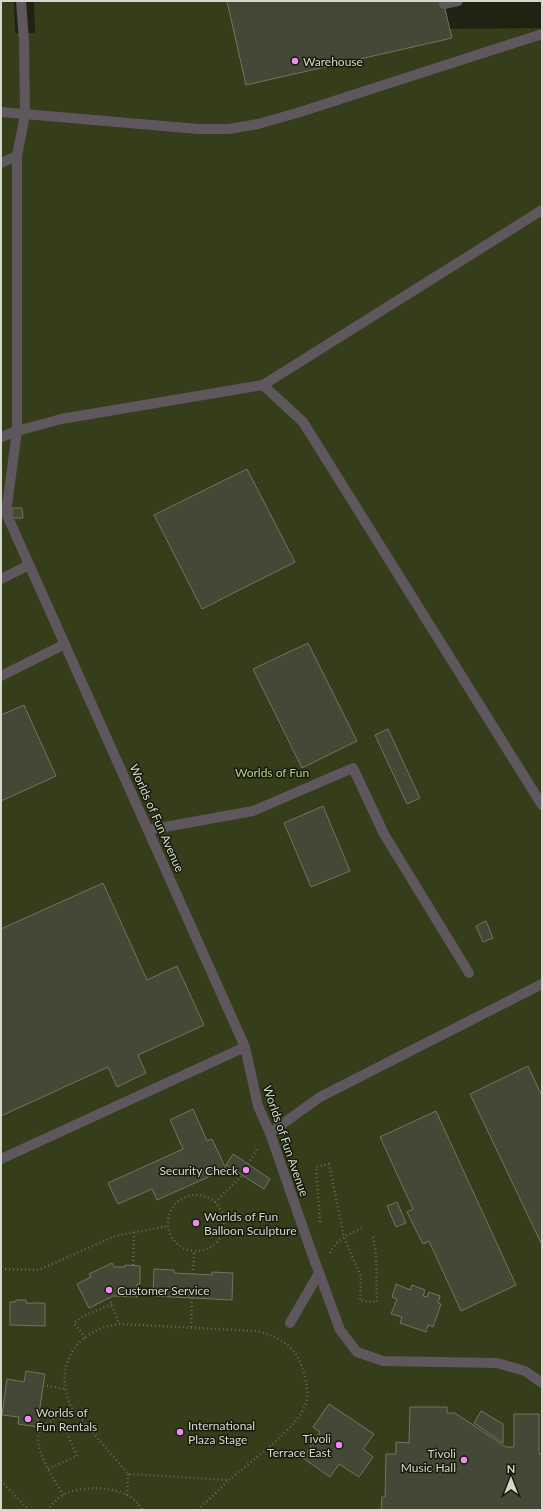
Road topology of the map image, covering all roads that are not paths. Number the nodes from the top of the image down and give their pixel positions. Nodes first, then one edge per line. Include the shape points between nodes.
1 (21, 1) edge
2 (458, 1) edge
3 (444, 4) dead end
4 (542, 34) edge
5 (1, 112) edge
6 (25, 114) junction
7 (17, 156) junction
8 (1, 163) edge
9 (542, 210) edge
10 (263, 385) junction
11 (17, 431) junction
12 (1, 437) edge
13 (29, 565) junction
14 (1, 579) edge
15 (65, 644) junction
16 (1, 676) edge
17 (542, 805) edge
18 (148, 830) junction
19 (469, 973) dead end
20 (542, 984) edge
21 (245, 1047) junction
22 (270, 1133) junction
23 (1, 1159) edge
24 (319, 1273) junction
25 (290, 1323) dead end
26 (542, 1383) edge

1 - 6 street, Worlds of Fun Avenue
2 - 3 street
4 - 6 street via 297,113 229,129 198,130
5 - 6 street
6 - 7 street, Worlds of Fun Avenue
7 - 8 street
7 - 11 street, Worlds of Fun Avenue
9 - 10 street
10 - 11 street via 61,419
10 - 17 street via 303,422
11 - 12 street
11 - 13 street, Worlds of Fun Avenue via 6,513
13 - 14 street
13 - 15 street, Worlds of Fun Avenue
15 - 16 street
15 - 18 street, Worlds of Fun Avenue
18 - 19 street via 253,811 353,768 384,834
18 - 21 street, Worlds of Fun Avenue
20 - 22 street via 320,1097
21 - 22 street, Worlds of Fun Avenue via 258,1106
21 - 23 street
22 - 24 street, Worlds of Fun Avenue
24 - 25 street
24 - 26 street, Worlds of Fun Avenue via 340,1330 357,1352 382,1361 497,1363 525,1371

